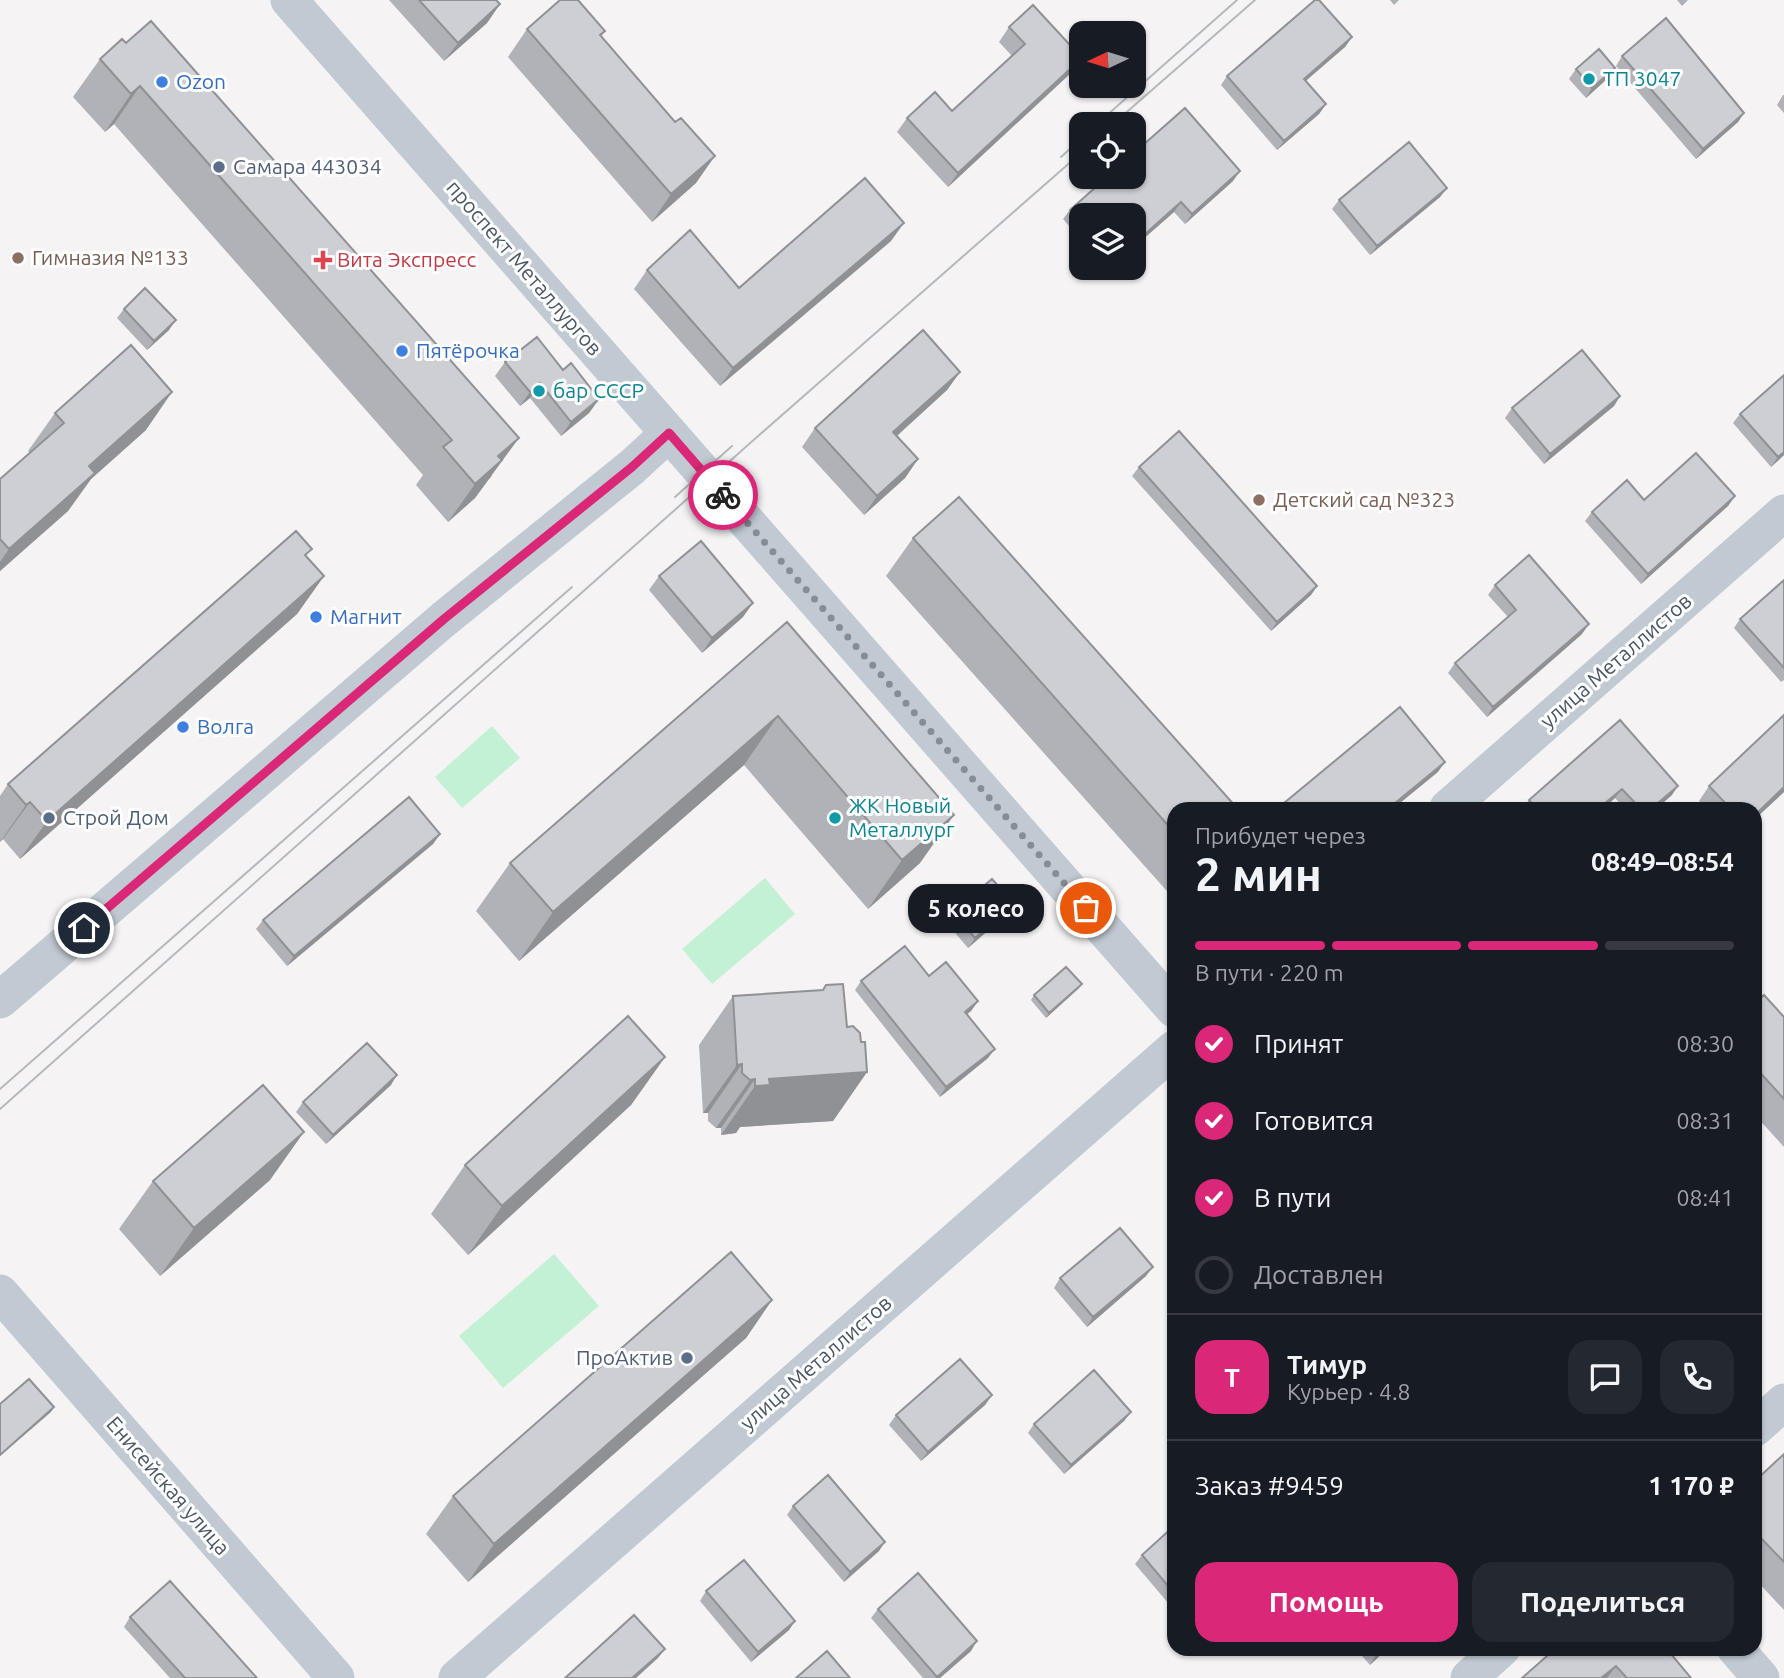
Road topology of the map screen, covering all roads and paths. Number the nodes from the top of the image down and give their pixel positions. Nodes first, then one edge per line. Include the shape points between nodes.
1 (289, 0) edge
2 (669, 433) junction
3 (1784, 513) edge
4 (1455, 802) edge
5 (0, 1000) edge
6 (1167, 1001) edge
7 (1167, 1055) edge
8 (0, 1293) edge
9 (1784, 1402) edge
10 (1762, 1422) edge
11 (1493, 1656) edge
12 (1742, 1656) edge
13 (337, 1678) edge
14 (457, 1678) edge
15 (1469, 1678) edge
16 (1761, 1678) edge

1 - 2 street, проспект Металлургов
2 - 5 street via 424,636
2 - 6 street, проспект Металлургов
3 - 4 street, улица Металлистов
7 - 14 street, улица Металлистов
8 - 13 street, Енисейская улица
9 - 10 street
11 - 15 street
12 - 16 street

